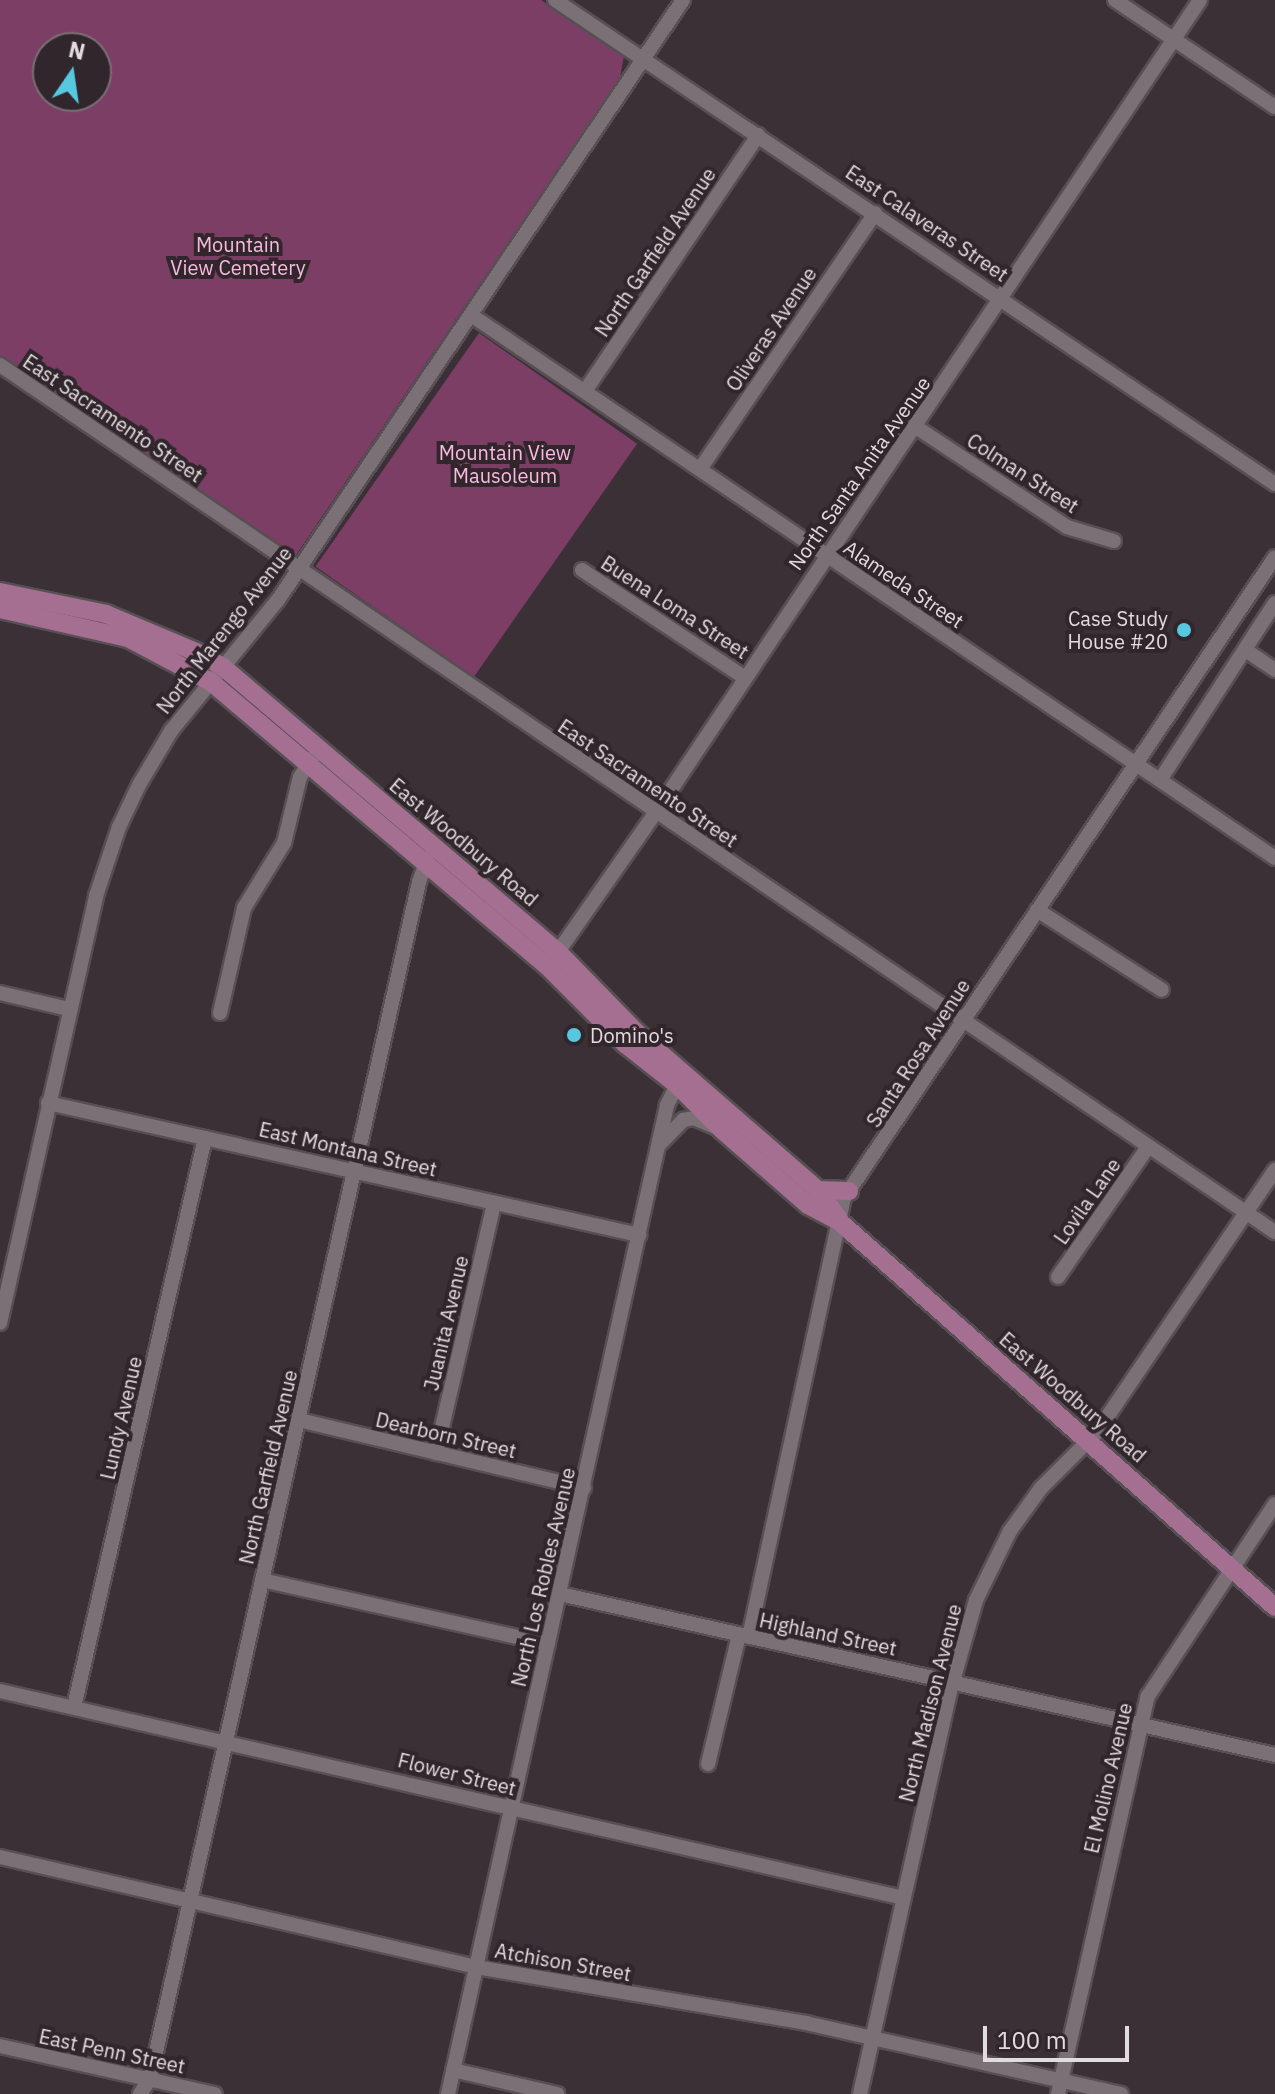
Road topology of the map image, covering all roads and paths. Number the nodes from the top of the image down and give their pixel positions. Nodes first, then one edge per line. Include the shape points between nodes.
1 (555, 0) edge
2 (683, 0) edge
3 (1115, 0) edge
4 (1200, 0) edge
5 (1173, 40) junction
6 (642, 59) junction
7 (1275, 107) edge
8 (758, 135) junction
9 (875, 213) junction
10 (1003, 298) junction
11 (471, 315) junction
12 (0, 365) edge
13 (585, 391) junction
14 (916, 427) junction
15 (700, 469) junction
16 (1275, 484) edge
17 (1114, 541) dead end
18 (826, 554) junction
19 (1275, 557) edge
20 (298, 570) junction
21 (582, 570) dead end
22 (0, 592) edge
23 (1275, 603) edge
24 (0, 609) edge
25 (1247, 651) junction
26 (1275, 670) edge
27 (217, 674) junction
28 (745, 678) junction
29 (318, 748) junction
30 (1136, 764) junction
31 (309, 765) junction
32 (1160, 780) junction
33 (656, 812) junction
34 (429, 855) junction
35 (1275, 858) edge
36 (1037, 910) junction
37 (553, 959) junction
38 (1162, 990) dead end
39 (0, 993) edge
40 (69, 1009) junction
41 (220, 1013) dead end
42 (963, 1021) junction
43 (680, 1079) junction
44 (48, 1103) junction
45 (722, 1130) junction
46 (205, 1138) junction
47 (659, 1145) junction
48 (1148, 1147) junction
49 (354, 1170) junction
50 (1275, 1170) edge
51 (818, 1190) junction
52 (849, 1191) junction
53 (494, 1203) junction
54 (1246, 1213) junction
55 (840, 1222) junction
56 (1275, 1232) edge
57 (639, 1235) junction
58 (1058, 1277) dead end
59 (0, 1323) edge
60 (299, 1420) junction
61 (1087, 1439) junction
62 (436, 1453) junction
63 (584, 1488) junction
64 (1275, 1504) edge
65 (1232, 1569) junction
66 (262, 1580) junction
67 (560, 1594) junction
68 (1275, 1607) edge
69 (744, 1636) junction
70 (548, 1644) junction
71 (953, 1682) junction
72 (0, 1691) edge
73 (74, 1707) junction
74 (1139, 1724) junction
75 (226, 1742) junction
76 (1275, 1755) edge
77 (708, 1764) dead end
78 (513, 1807) junction
79 (0, 1857) edge
80 (904, 1898) junction
81 (189, 1901) junction
82 (476, 1967) junction
83 (873, 2038) junction
84 (0, 2046) edge
85 (453, 2070) junction
86 (150, 2079) junction
87 (1060, 2088) edge
88 (140, 2094) edge
89 (215, 2094) edge
90 (448, 2094) edge
91 (557, 2094) edge
92 (860, 2094) edge
93 (1121, 2094) edge

1 - 6 street, East Calaveras Street
2 - 6 street, North Marengo Avenue
3 - 5 street
4 - 5 street, North Santa Anita Avenue
5 - 7 street
5 - 10 street, North Santa Anita Avenue
6 - 8 street, East Calaveras Street
6 - 11 street, North Marengo Avenue
8 - 9 street, East Calaveras Street
8 - 13 street, North Garfield Avenue
9 - 10 street, East Calaveras Street
9 - 15 street, Oliveras Avenue
10 - 14 street, North Santa Anita Avenue
10 - 16 street, East Calaveras Street
11 - 13 street, Alameda Street
11 - 20 street, North Marengo Avenue
12 - 20 street, East Sacramento Street
13 - 15 street, Alameda Street
14 - 17 street, Colman Street via 1067,527
14 - 18 street, North Santa Anita Avenue
15 - 18 street, Alameda Street
18 - 28 street, North Santa Anita Avenue
18 - 30 street, Alameda Street
19 - 30 street, Santa Rosa Avenue
20 - 27 street, North Marengo Avenue
20 - 33 street, East Sacramento Street
21 - 28 street, Buena Loma Street
22 - 27 main road, East Woodbury Road via 106,614 196,652
23 - 25 street
24 - 27 main road, East Woodbury Road via 128,638
25 - 26 street
25 - 32 street
27 - 29 main road, East Woodbury Road
27 - 31 main road, East Woodbury Road
27 - 40 street, North Marengo Avenue via 171,731 119,827
28 - 33 street, North Santa Anita Avenue
29 - 31 street
29 - 34 main road, East Woodbury Road
30 - 32 street, Alameda Street
30 - 36 street, Santa Rosa Avenue
31 - 34 main road, East Woodbury Road
31 - 41 street via 300,777 284,843 244,908
32 - 35 street, Alameda Street
33 - 37 street, North Santa Anita Avenue
33 - 42 street, East Sacramento Street
34 - 37 main road, East Woodbury Road
34 - 49 street, North Garfield Avenue
36 - 38 street
36 - 42 street, Santa Rosa Avenue
37 - 43 main road, East Woodbury Road via 604,1013
39 - 40 street
40 - 44 street, North Marengo Avenue
42 - 48 street, East Sacramento Street
42 - 52 street, Santa Rosa Avenue
43 - 45 main road, East Woodbury Road
43 - 47 street, North Los Robles Avenue via 668,1102
43 - 51 main road, East Woodbury Road
44 - 46 street, East Montana Street
44 - 59 street, North Marengo Avenue
45 - 47 street via 694,1118 683,1120
45 - 55 main road, East Woodbury Road via 808,1205
46 - 49 street, East Montana Street
46 - 73 street, Lundy Avenue
47 - 57 street, North Los Robles Avenue
48 - 54 street, East Sacramento Street
48 - 58 street, Lovila Lane
49 - 53 street, East Montana Street
49 - 60 street, North Garfield Avenue
50 - 54 street, North Madison Avenue
51 - 52 main road
51 - 55 main road, East Woodbury Road
52 - 55 street, Santa Rosa Avenue
53 - 57 street, East Montana Street
53 - 62 street, Juanita Avenue
54 - 56 street, East Sacramento Street
54 - 61 street, North Madison Avenue via 1097,1432
55 - 61 main road, East Woodbury Road
55 - 69 street, Santa Rosa Avenue
57 - 63 street, North Los Robles Avenue
60 - 62 street, Dearborn Street
60 - 66 street, North Garfield Avenue
61 - 65 main road, East Woodbury Road
61 - 71 street, North Madison Avenue via 1010,1531 976,1600
62 - 63 street, Dearborn Street
63 - 67 street, North Los Robles Avenue
64 - 65 street, El Molino Avenue
65 - 68 main road, East Woodbury Road
65 - 74 street, El Molino Avenue via 1158,1679
66 - 70 street
66 - 75 street, North Garfield Avenue
67 - 69 street, Highland Street
67 - 70 street, North Los Robles Avenue
69 - 71 street, Highland Street
69 - 77 street, Santa Rosa Avenue
70 - 78 street, North Los Robles Avenue
71 - 74 street, Highland Street
71 - 80 street, North Madison Avenue
72 - 73 street, Flower Street
73 - 75 street, Flower Street
74 - 76 street, Highland Street
74 - 87 street, El Molino Avenue
75 - 78 street, Flower Street
75 - 81 street, North Garfield Avenue
78 - 80 street, Flower Street
78 - 82 street, North Los Robles Avenue
79 - 81 street, Atchison Street
80 - 83 street, North Madison Avenue
81 - 82 street, Atchison Street
81 - 86 street, North Garfield Avenue
82 - 83 street, Atchison Street
82 - 85 street, North Los Robles Avenue
83 - 87 street, Atchison Street
83 - 92 street, North Madison Avenue
84 - 86 street, East Penn Street
85 - 90 street, North Los Robles Avenue
85 - 91 street
86 - 88 street, North Garfield Avenue
86 - 89 street, East Penn Street
87 - 93 street, Atchison Street

